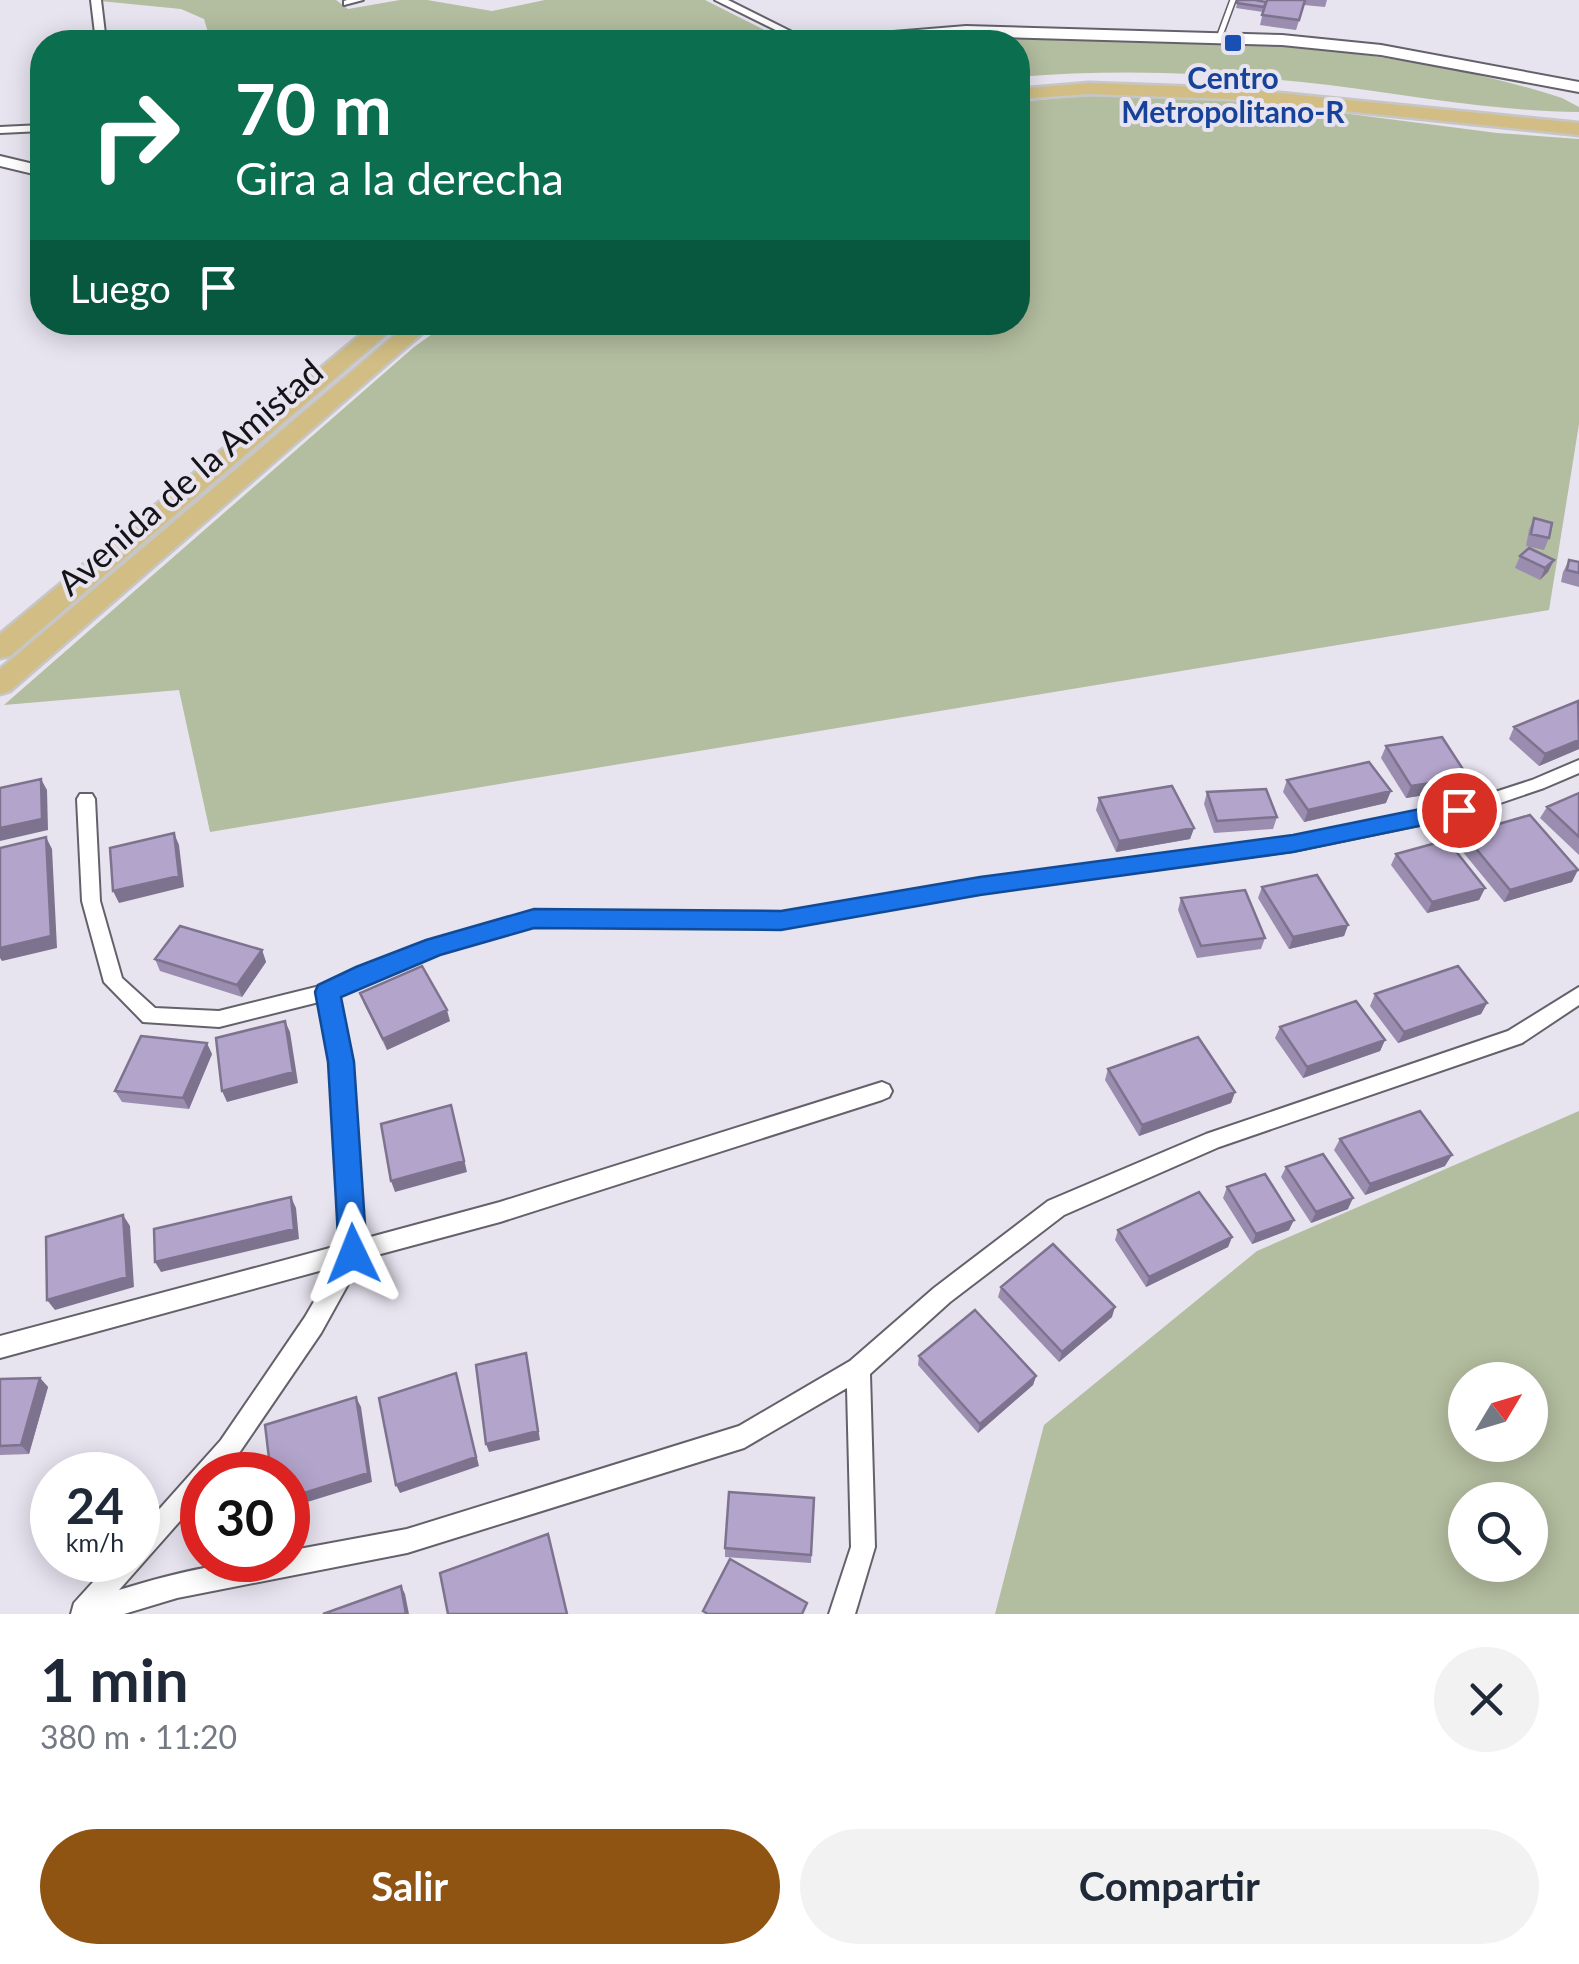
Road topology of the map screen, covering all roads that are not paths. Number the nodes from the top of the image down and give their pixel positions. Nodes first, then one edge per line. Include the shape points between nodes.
1 (96, 0) edge
2 (720, 0) edge
3 (1233, 0) edge
4 (100, 30) edge
5 (781, 30) edge
6 (1030, 34) edge
7 (1219, 38) junction
8 (1030, 83) edge
9 (1579, 90) edge
10 (1030, 93) edge
11 (1579, 118) edge
12 (30, 129) edge
13 (0, 130) edge
14 (1579, 132) edge
15 (0, 161) edge
16 (30, 167) edge
17 (374, 335) edge
18 (409, 335) edge
19 (0, 649) edge
20 (0, 684) edge
21 (1579, 766) edge
22 (86, 800) dead end
23 (327, 992) junction
24 (1579, 995) edge
25 (882, 1090) dead end
26 (353, 1254) junction
27 (0, 1347) edge
28 (858, 1369) junction
29 (225, 1452) edge
30 (180, 1503) edge
31 (160, 1526) edge
32 (111, 1582) edge
33 (83, 1614) edge
34 (842, 1614) edge

1 - 4 street
2 - 5 street
3 - 7 lane
6 - 7 main road
7 - 9 main road via 1381,50
8 - 11 main road via 1211,80
10 - 14 main road via 1224,91 1498,131
12 - 13 street
15 - 16 main road
17 - 19 main road, Avenida de la Amistad
18 - 20 main road, Avenida de la Amistad
21 - 23 street via 1459,810 1293,844 980,886 781,921 534,918 434,947
22 - 23 street via 90,902 114,982 150,1016 219,1019
23 - 26 street via 341,1062
24 - 28 street via 1515,1037 1213,1140 1056,1208
25 - 26 street
26 - 27 street
26 - 29 street
28 - 33 street via 744,1436 631,1473 407,1541 177,1585
28 - 34 street via 863,1547
30 - 31 street
32 - 33 street

